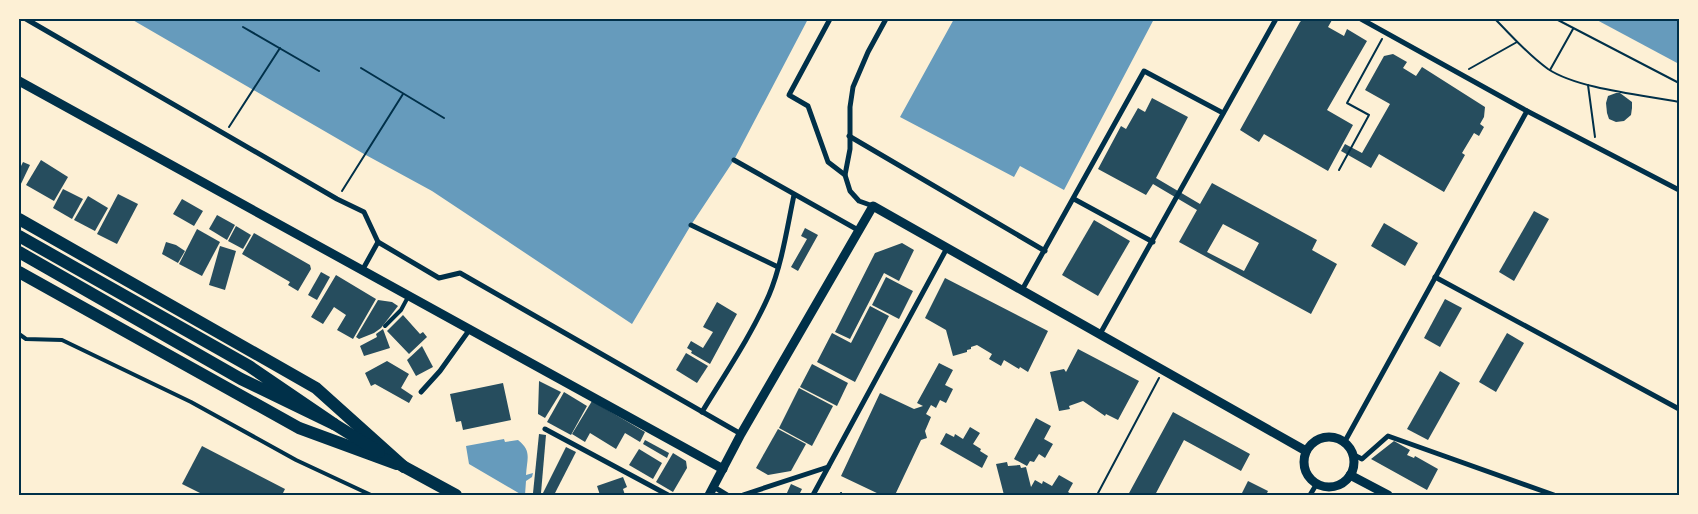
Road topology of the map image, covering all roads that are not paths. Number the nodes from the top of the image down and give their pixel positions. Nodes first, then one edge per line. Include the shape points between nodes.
1 (26, 19) edge
2 (830, 19) edge
3 (886, 19) edge
4 (1276, 19) edge
5 (1361, 19) edge
6 (19, 81) edge
7 (1527, 111) junction
8 (1223, 113) junction
9 (849, 136) junction
10 (734, 160) dead end
11 (845, 175) junction
12 (1679, 190) edge
13 (794, 195) junction
14 (1074, 199) junction
15 (872, 206) junction
16 (19, 219) edge
17 (691, 225) dead end
18 (858, 230) junction
19 (19, 236) edge
20 (378, 242) junction
21 (1152, 242) junction
22 (947, 248) junction
23 (1045, 251) junction
24 (19, 252) edge
25 (778, 267) junction
26 (363, 270) junction
27 (19, 272) edge
28 (1435, 276) junction
29 (1022, 290) junction
30 (410, 295) junction
31 (386, 326) dead end
32 (470, 329) junction
33 (19, 334) edge
34 (1100, 334) junction
35 (421, 392) dead end
36 (1679, 410) edge
37 (702, 412) junction
38 (334, 424) junction
39 (545, 429) dead end
40 (741, 434) junction
41 (1344, 443) junction
42 (1306, 451) junction
43 (1352, 454) junction
44 (404, 467) junction
45 (828, 467) junction
46 (723, 469) junction
47 (1350, 475) junction
48 (1316, 485) junction
49 (711, 491) edge
50 (371, 495) edge
51 (456, 495) edge
52 (668, 495) edge
53 (727, 495) edge
54 (743, 495) edge
55 (813, 495) edge
56 (1310, 495) edge
57 (1388, 495) edge
58 (1554, 495) edge

1 - 20 street via 364,212
2 - 11 street via 789,94 808,106 828,162
3 - 9 street via 854,87
4 - 8 street
5 - 7 street
6 - 26 street
7 - 12 street
7 - 28 street
8 - 14 street via 1144,71
8 - 21 street
9 - 11 street
9 - 23 street
10 - 13 street
11 - 15 street via 850,191 859,201
13 - 18 street
13 - 25 street
14 - 21 street
14 - 23 street
15 - 18 street
15 - 22 street
16 - 44 main road via 316,388
17 - 25 street
18 - 40 street
19 - 38 main road via 249,366
20 - 26 street
20 - 37 street via 439,278 460,273
21 - 34 street
22 - 29 street
22 - 45 street
23 - 29 street
24 - 38 main road via 242,379
25 - 37 street via 769,295
26 - 30 street
27 - 44 main road via 299,428
28 - 36 street
28 - 41 street
29 - 34 street
30 - 31 lane
30 - 32 street
32 - 35 street
32 - 46 street
33 - 50 lane via 26,339 62,340
34 - 42 street
37 - 40 street
38 - 44 main road
39 - 52 street
40 - 46 street
41 - 42 street via 1326,437 1310,445
41 - 43 street
42 - 48 street via 1304,468
43 - 47 street
43 - 58 street via 1362,459 1388,436
44 - 51 main road
45 - 54 street
45 - 55 street
46 - 49 street
47 - 48 street via 1334,487
47 - 57 street
48 - 56 street
49 - 53 street

